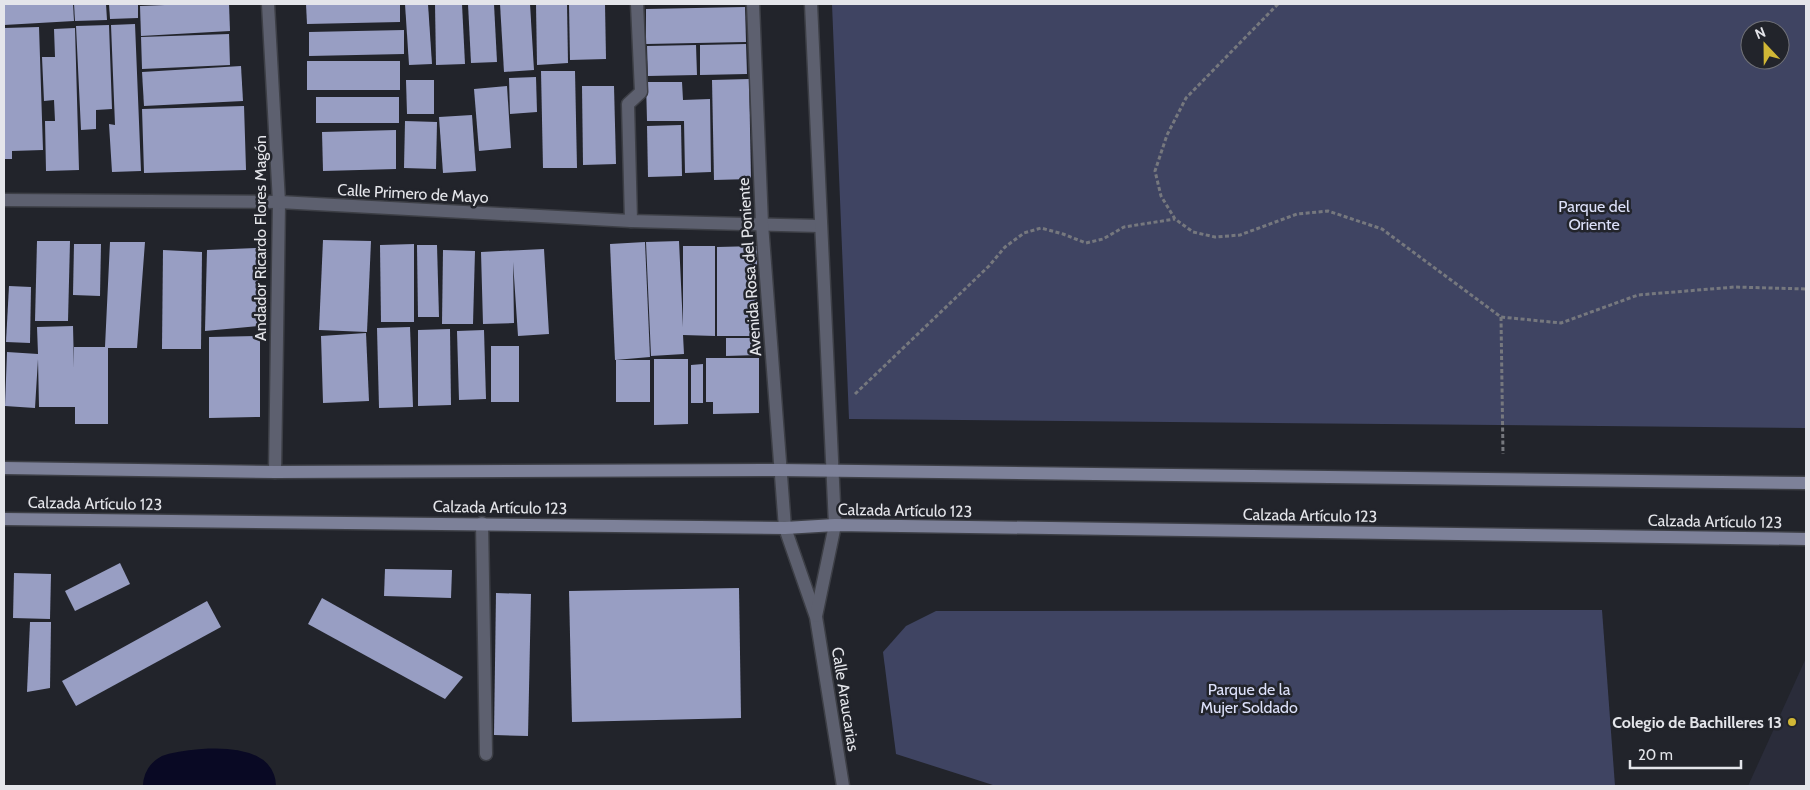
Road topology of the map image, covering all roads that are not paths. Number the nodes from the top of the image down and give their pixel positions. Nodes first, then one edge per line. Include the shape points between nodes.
1 (268, 4) edge
2 (637, 4) edge
3 (753, 4) edge
4 (811, 4) edge
5 (4, 200) edge
6 (279, 202) junction
7 (631, 221) junction
8 (762, 224) junction
9 (820, 226) junction
10 (4, 468) edge
11 (779, 470) junction
12 (832, 471) junction
13 (275, 472) junction
14 (1806, 483) edge
15 (4, 519) edge
16 (482, 523) junction
17 (835, 525) junction
18 (784, 528) junction
19 (1806, 539) edge
20 (816, 617) junction
21 (486, 754) dead end
22 (843, 786) edge

1 - 6 street, Andador Ricardo Flores Magón
2 - 7 street via 641,92 628,104
3 - 8 street, Avenida Rosa del Poniente
4 - 9 street
5 - 6 street, Calle Primero de Mayo
6 - 7 street, Calle Primero de Mayo
6 - 13 street, Andador Ricardo Flores Magón
7 - 8 street, Calle Primero de Mayo
8 - 9 street, Calle Primero de Mayo
8 - 11 street, Avenida Rosa del Poniente
9 - 12 street
10 - 13 main road, Calzada Artículo 123
11 - 12 main road, Calzada Artículo 123
11 - 13 main road, Calzada Artículo 123
11 - 18 street, Avenida Rosa del Poniente
12 - 14 main road, Calzada Artículo 123
12 - 17 street
15 - 16 main road, Calzada Artículo 123
16 - 18 main road, Calzada Artículo 123
16 - 21 street
17 - 18 main road, Calzada Artículo 123
17 - 19 main road, Calzada Artículo 123
17 - 20 street, Calle Araucarias
18 - 20 street, Calle Araucarias
20 - 22 street, Calle Araucarias

